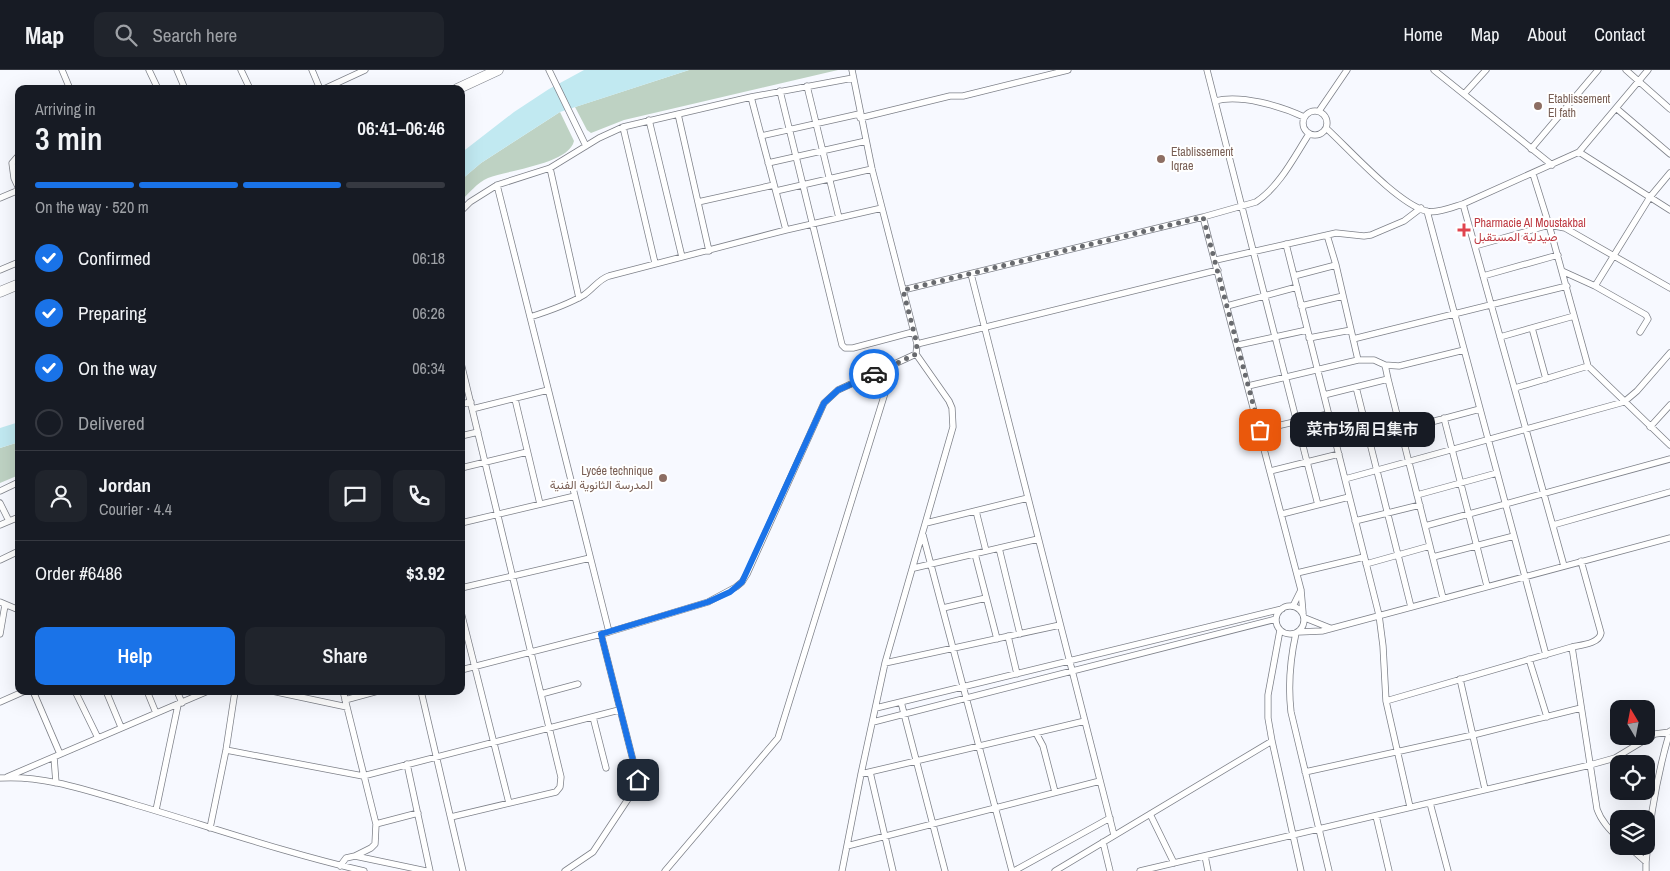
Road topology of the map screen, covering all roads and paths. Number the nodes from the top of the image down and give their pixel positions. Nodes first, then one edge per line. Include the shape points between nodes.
1 (62, 70) edge
2 (149, 70) edge
3 (177, 70) edge
4 (241, 70) edge
5 (312, 70) edge
6 (365, 70) edge
7 (498, 70) edge
8 (549, 70) edge
9 (852, 70) edge
10 (1068, 70) edge
11 (1207, 70) edge
12 (1347, 70) edge
13 (1434, 70) edge
14 (1486, 70) edge
15 (1598, 70) edge
16 (1626, 70) edge
17 (1648, 70) edge
18 (853, 78) junction
19 (1638, 81) junction
20 (68, 85) edge
21 (156, 85) edge
22 (184, 85) edge
23 (248, 85) edge
24 (318, 85) edge
25 (333, 85) edge
26 (465, 85) edge
27 (807, 86) junction
28 (780, 91) junction
29 (1464, 94) junction
30 (751, 97) junction
31 (1215, 101) junction
32 (1616, 108) junction
33 (1670, 109) edge
34 (1319, 111) junction
35 (678, 114) junction
36 (860, 116) junction
37 (1304, 117) junction
38 (649, 120) junction
39 (816, 124) junction
40 (623, 127) junction
41 (1326, 128) junction
42 (789, 129) junction
43 (1309, 134) junction
44 (761, 136) junction
45 (866, 141) junction
46 (586, 146) junction
47 (1531, 149) junction
48 (823, 151) junction
49 (1579, 152) junction
50 (1670, 154) edge
51 (796, 157) junction
52 (15, 160) edge
53 (768, 163) junction
54 (1552, 165) junction
55 (550, 168) junction
56 (872, 170) junction
57 (1670, 173) edge
58 (1533, 174) junction
59 (830, 179) junction
60 (15, 180) edge
61 (497, 184) junction
62 (803, 185) junction
63 (775, 188) junction
64 (15, 191) edge
65 (1650, 197) junction
66 (0, 198) edge
67 (698, 202) junction
68 (1463, 204) junction
69 (1241, 206) junction
70 (465, 208) edge
71 (882, 208) junction
72 (1424, 210) junction
73 (1670, 210) edge
74 (1203, 217) junction
75 (839, 218) junction
76 (812, 224) junction
77 (1549, 225) junction
78 (786, 230) junction
79 (1327, 235) junction
80 (1286, 244) junction
81 (1475, 246) junction
82 (710, 251) junction
83 (1252, 252) junction
84 (1558, 256) junction
85 (1614, 256) junction
86 (682, 257) junction
87 (1216, 260) junction
88 (655, 263) junction
89 (15, 264) edge
90 (1336, 265) junction
91 (0, 270) edge
92 (1218, 270) junction
93 (1562, 271) junction
94 (971, 274) junction
95 (1294, 276) junction
96 (1483, 276) junction
97 (15, 286) edge
98 (1567, 286) junction
99 (1595, 286) junction
100 (1297, 287) junction
101 (1670, 288) edge
102 (903, 290) junction
103 (0, 292) edge
104 (1264, 296) junction
105 (1343, 296) junction
106 (579, 298) junction
107 (1491, 305) junction
108 (1227, 306) junction
109 (1301, 306) junction
110 (1454, 314) junction
111 (1574, 316) junction
112 (530, 317) junction
113 (984, 327) junction
114 (1532, 328) junction
115 (1307, 330) junction
116 (1351, 330) junction
117 (913, 332) junction
118 (1640, 332) dead end
119 (1274, 336) junction
120 (1500, 337) junction
121 (1310, 338) junction
122 (1353, 339) junction
123 (917, 344) junction
124 (1238, 345) junction
125 (1464, 350) junction
126 (1670, 353) edge
127 (916, 354) junction
128 (1358, 360) junction
129 (894, 364) junction
130 (1385, 365) junction
131 (1588, 366) junction
132 (1317, 370) junction
133 (1285, 378) junction
134 (465, 379) edge
135 (1388, 379) junction
136 (1546, 379) junction
137 (1248, 386) junction
138 (1356, 387) junction
139 (1515, 388) junction
140 (548, 390) junction
141 (1324, 395) junction
142 (515, 399) junction
143 (471, 402) junction
144 (1624, 402) junction
145 (465, 403) edge
146 (1670, 405) edge
147 (472, 409) junction
148 (1480, 409) junction
149 (1328, 414) junction
150 (1444, 418) junction
151 (1296, 421) junction
152 (1399, 421) junction
153 (1650, 427) junction
154 (1366, 429) junction
155 (1526, 429) junction
156 (1260, 430) junction
157 (1401, 430) junction
158 (478, 432) junction
159 (465, 435) edge
160 (1334, 437) junction
161 (1488, 439) junction
162 (1670, 445) edge
163 (1452, 449) junction
164 (527, 452) junction
165 (1339, 454) junction
166 (1670, 459) edge
167 (1409, 461) junction
168 (1307, 462) junction
169 (485, 463) junction
170 (465, 467) edge
171 (1377, 470) junction
172 (1270, 471) junction
173 (1497, 473) junction
174 (1345, 479) junction
175 (1461, 483) junction
176 (15, 484) edge
177 (0, 491) edge
178 (1670, 492) edge
179 (1544, 493) junction
180 (1417, 495) junction
181 (575, 496) junction
182 (1349, 497) junction
183 (1028, 498) junction
184 (0, 502) edge
185 (540, 504) junction
186 (1506, 504) junction
187 (1318, 505) junction
188 (1420, 505) junction
189 (976, 511) junction
190 (1387, 513) junction
191 (1282, 514) junction
192 (1469, 514) junction
193 (498, 515) junction
194 (15, 518) edge
195 (9, 521) junction
196 (1355, 521) junction
197 (465, 522) edge
198 (926, 523) junction
199 (0, 525) edge
200 (1553, 525) junction
201 (1425, 526) junction
202 (923, 533) junction
203 (1514, 536) junction
204 (1670, 538) edge
205 (1038, 539) junction
206 (1430, 546) junction
207 (1477, 546) junction
208 (1000, 548) junction
209 (986, 551) junction
210 (15, 553) edge
211 (975, 554) junction
212 (1398, 555) junction
213 (1364, 557) junction
214 (1432, 557) junction
215 (590, 558) junction
216 (0, 560) edge
217 (1581, 561) junction
218 (931, 564) junction
219 (1366, 564) junction
220 (1564, 566) junction
221 (914, 568) junction
222 (1297, 573) junction
223 (513, 576) junction
224 (1525, 576) junction
225 (1487, 586) junction
226 (465, 587) edge
227 (1301, 590) junction
228 (986, 598) junction
229 (1442, 598) junction
230 (2, 604) edge
231 (1293, 606) junction
232 (1411, 607) junction
233 (943, 608) junction
234 (15, 609) edge
235 (1282, 609) junction
236 (1379, 615) junction
237 (1304, 616) junction
238 (1276, 619) junction
239 (1060, 625) junction
240 (1330, 628) junction
241 (465, 629) edge
242 (1280, 630) junction
243 (609, 632) junction
244 (1297, 633) junction
245 (0, 634) edge
246 (601, 634) junction
247 (1020, 634) junction
248 (1008, 636) junction
249 (997, 639) junction
250 (953, 648) junction
251 (1572, 648) junction
252 (531, 652) junction
253 (1546, 655) junction
254 (1529, 659) junction
255 (1070, 661) junction
256 (885, 663) junction
257 (474, 666) junction
258 (465, 669) edge
259 (1072, 672) junction
260 (1017, 674) junction
261 (1460, 679) junction
262 (578, 684) dead end
263 (964, 687) junction
264 (541, 694) junction
265 (16, 695) edge
266 (34, 695) edge
267 (77, 695) edge
268 (108, 695) edge
269 (149, 695) edge
270 (178, 695) edge
271 (200, 695) edge
272 (234, 695) edge
273 (291, 695) edge
274 (344, 695) edge
275 (363, 695) edge
276 (422, 695) edge
277 (966, 698) junction
278 (345, 700) junction
279 (1386, 701) junction
280 (0, 702) edge
281 (901, 702) junction
282 (180, 704) junction
283 (347, 707) junction
284 (876, 708) junction
285 (1582, 708) junction
286 (619, 710) junction
287 (156, 713) junction
288 (904, 714) junction
289 (593, 717) junction
290 (1547, 717) junction
291 (1085, 721) junction
292 (873, 722) junction
293 (121, 727) junction
294 (549, 728) junction
295 (1670, 732) edge
296 (1036, 733) junction
297 (1473, 735) junction
298 (98, 738) junction
299 (1272, 741) junction
300 (493, 742) junction
301 (979, 746) junction
302 (226, 750) junction
303 (1397, 752) junction
304 (57, 756) junction
305 (436, 757) junction
306 (915, 761) junction
307 (408, 764) junction
308 (1590, 765) junction
309 (606, 768) dead end
310 (870, 772) junction
311 (1305, 772) junction
312 (861, 774) junction
313 (363, 776) junction
314 (2, 778) edge
315 (1100, 781) junction
316 (56, 783) junction
317 (1485, 789) junction
318 (1055, 792) junction
319 (509, 803) junction
320 (1430, 803) junction
321 (1410, 807) junction
322 (995, 808) junction
323 (156, 810) junction
324 (418, 813) junction
325 (1150, 814) junction
326 (1376, 816) junction
327 (451, 817) junction
328 (1110, 818) junction
329 (376, 824) junction
330 (932, 824) junction
331 (210, 828) junction
332 (1319, 829) junction
333 (1610, 829) edge
334 (1114, 835) junction
335 (884, 836) junction
336 (1294, 836) junction
337 (1103, 842) junction
338 (847, 846) junction
339 (1638, 855) edge
340 (355, 856) junction
341 (1205, 856) junction
342 (1646, 862) junction
343 (1174, 863) junction
344 (340, 866) junction
345 (364, 871) edge
346 (426, 871) edge
347 (430, 871) edge
348 (463, 871) edge
349 (565, 871) edge
350 (665, 871) edge
351 (842, 871) edge
352 (893, 871) edge
353 (944, 871) edge
354 (1013, 871) edge
355 (1055, 871) edge
356 (1110, 871) edge
357 (1140, 871) edge
358 (1208, 871) edge
359 (1301, 871) edge
360 (1329, 871) edge
361 (1388, 871) edge
362 (1448, 871) edge
363 (1646, 871) edge

1 - 20 street
2 - 21 street
3 - 22 street
4 - 23 street
5 - 24 street
6 - 25 street
7 - 26 main road
8 - 46 street
9 - 18 street
10 - 36 street via 963,96
11 - 31 street
12 - 34 street
13 - 29 street
14 - 29 street
15 - 47 street
16 - 19 street
17 - 19 street
18 - 27 street
18 - 36 street
19 - 32 street
19 - 33 street
27 - 28 street
27 - 39 street
28 - 30 street
28 - 42 street
29 - 47 street
30 - 35 street
30 - 44 street
31 - 37 street via 1241,99 1276,106
31 - 69 street
32 - 49 street
32 - 50 street
34 - 37 street via 1309,112
34 - 41 street via 1327,120
35 - 38 street
35 - 67 street
36 - 39 street
36 - 45 street
37 - 43 street via 1303,127
38 - 40 street
38 - 86 street
39 - 42 street
39 - 48 street
40 - 46 street
40 - 88 street
41 - 43 street via 1321,134
41 - 72 street via 1379,178
42 - 44 street
42 - 51 street
43 - 69 street via 1270,190 1256,202
44 - 53 street
45 - 48 street
45 - 56 street
46 - 55 street
47 - 54 street
48 - 51 street
48 - 59 street
49 - 54 street
49 - 65 street
51 - 53 street
51 - 62 street
52 - 60 street via 12,163
53 - 63 street
54 - 58 street
55 - 61 street
55 - 106 street
56 - 59 street
56 - 71 street
57 - 65 street
58 - 68 street
58 - 77 street
59 - 62 street
59 - 75 street
61 - 70 street
61 - 112 street
62 - 63 street
62 - 76 street
63 - 67 street
63 - 78 street
64 - 66 street
65 - 73 street
65 - 85 street
67 - 82 street
68 - 72 street
68 - 81 street
69 - 74 street
69 - 83 street
71 - 75 street
71 - 102 street
72 - 79 street via 1371,235
72 - 110 street
74 - 87 street
74 - 94 street
75 - 76 street
76 - 78 street
76 - 117 street via 843,347 853,348
77 - 81 street
77 - 84 street
77 - 85 street via 1565,228
78 - 82 street
79 - 80 street
79 - 90 street
80 - 83 street
80 - 95 street
81 - 96 street
82 - 86 street
83 - 87 street
83 - 104 street
84 - 93 street
84 - 96 street
85 - 99 street
85 - 101 street
86 - 88 street
87 - 92 street
88 - 106 street via 605,277
89 - 91 street
90 - 95 street
90 - 105 street
92 - 108 street
92 - 113 street
93 - 98 street
93 - 99 street
94 - 102 street
94 - 113 street
95 - 100 street
96 - 107 street
97 - 103 main road
98 - 107 street
98 - 111 street
99 - 118 street via 1646,315 1648,319
100 - 104 street
100 - 109 street
102 - 117 street
104 - 108 street
104 - 119 street
105 - 109 street
105 - 116 street
106 - 112 street
107 - 110 street
107 - 120 street
108 - 124 street
109 - 115 street
110 - 122 street
110 - 125 street
111 - 114 street
111 - 131 street
112 - 140 street
113 - 123 street
113 - 183 street
114 - 120 street
114 - 136 street
115 - 119 street
115 - 121 street
116 - 121 street
116 - 122 street
117 - 123 street
119 - 124 street
119 - 133 street
120 - 139 street
121 - 132 street
122 - 128 street
123 - 127 street
124 - 137 street
125 - 130 street via 1399,366
125 - 148 street
126 - 144 street
127 - 129 street
127 - 198 street via 952,408 953,428
128 - 130 street via 1374,360
128 - 132 street
129 - 243 street via 838,390 824,403 742,582 730,592 708,602
129 - 350 street via 778,738
130 - 135 street
131 - 136 street
131 - 144 street
132 - 133 street
132 - 141 street
133 - 137 street
133 - 151 street
134 - 143 street
135 - 138 street
135 - 152 street
136 - 139 street
137 - 156 street
138 - 141 street
138 - 154 street
139 - 155 street
140 - 142 street
140 - 181 street
141 - 149 street
142 - 147 street
142 - 164 street
143 - 145 street
143 - 147 street
144 - 153 street
144 - 155 street
146 - 153 street
147 - 158 street
148 - 150 street
148 - 161 street
149 - 151 street
149 - 160 street
150 - 157 street
150 - 163 street
151 - 156 street
151 - 168 street
152 - 154 street
152 - 157 street
153 - 162 street
154 - 160 street
154 - 171 street
155 - 161 street
155 - 179 street
156 - 172 street
157 - 167 street
158 - 159 street
158 - 169 street
160 - 165 street
161 - 163 street
161 - 173 street
163 - 167 street
163 - 175 street
164 - 169 street
164 - 185 street
165 - 168 street
165 - 174 street
166 - 179 street
167 - 171 street
167 - 180 street
168 - 172 street
168 - 187 street
169 - 170 street
169 - 193 street
171 - 174 street
171 - 190 street
172 - 191 street
173 - 175 street
173 - 186 street
174 - 182 street
175 - 180 street
175 - 192 street
176 - 177 street
178 - 200 street
179 - 186 street
179 - 200 street
180 - 188 street
181 - 185 street
181 - 215 street
182 - 187 street
182 - 196 street
183 - 189 street
183 - 205 street
184 - 195 street
185 - 193 street
186 - 192 street
186 - 203 street
187 - 191 street
188 - 190 street
188 - 201 street
189 - 198 street
189 - 209 street
190 - 196 street
190 - 212 street
191 - 222 street
192 - 201 street
192 - 207 street
193 - 197 street
193 - 223 street
194 - 195 street
195 - 199 street
196 - 213 street
198 - 202 street
200 - 220 street
201 - 206 street
202 - 218 street
202 - 221 street
203 - 207 street
203 - 224 street
204 - 217 street
205 - 208 street
205 - 239 street
206 - 212 street
206 - 214 street
207 - 214 street
207 - 225 street
208 - 209 street
208 - 247 street
209 - 211 street
210 - 216 street
211 - 218 street
211 - 228 street
212 - 219 street
212 - 232 street
213 - 219 street
213 - 222 street
214 - 229 street
215 - 223 street
215 - 243 street
217 - 220 street
217 - 251 street via 1601,637
218 - 221 street
218 - 233 street
219 - 236 street
220 - 224 street
221 - 256 street
222 - 227 street
223 - 226 street
223 - 252 street
224 - 225 street
224 - 253 street
225 - 229 street
227 - 231 street
227 - 237 street
228 - 233 street
228 - 249 street
229 - 232 street
230 - 234 street
230 - 245 street
231 - 235 street
231 - 237 street
232 - 236 street
233 - 250 street
235 - 238 street
235 - 255 street
236 - 240 street
236 - 279 street
237 - 240 street
237 - 244 street via 1304,625
238 - 242 street
238 - 259 street
239 - 247 street
239 - 255 street
240 - 244 street
241 - 257 street
242 - 244 street via 1288,634
242 - 299 street via 1267,704
243 - 246 street
244 - 311 street via 1290,666 1290,704
246 - 252 street
246 - 286 street
247 - 248 street
248 - 249 street
248 - 260 street
249 - 250 street
250 - 256 street
250 - 263 street
251 - 253 street
251 - 285 street
252 - 257 street
252 - 264 street
253 - 254 street
254 - 261 street
254 - 290 street
255 - 259 street
255 - 260 street
256 - 284 street
257 - 258 street
257 - 300 street
259 - 277 street
259 - 291 street
260 - 263 street
261 - 279 street
261 - 297 street
262 - 264 street
263 - 277 street
263 - 281 street
264 - 294 street
265 - 280 street
266 - 304 street
267 - 298 street
268 - 293 street
269 - 287 street
270 - 282 street
271 - 282 street
272 - 302 street
273 - 283 street
274 - 278 street
275 - 278 street
276 - 305 street
277 - 288 street
277 - 301 street
278 - 283 street
279 - 303 street
281 - 284 street
281 - 288 street
282 - 287 street
282 - 323 street
283 - 313 street
284 - 292 street
285 - 290 street
285 - 308 street
286 - 289 street
286 - 349 street via 637,785 593,852
287 - 293 street
288 - 292 street
288 - 306 street
289 - 294 street
289 - 309 street
290 - 297 street
291 - 296 street
291 - 315 street
292 - 312 street
293 - 298 street
294 - 300 street
294 - 319 street via 561,777 560,790
295 - 308 street via 1648,737 1624,754
295 - 342 street via 1651,811
296 - 301 street
296 - 318 street via 1043,746
297 - 303 street
297 - 317 street
298 - 304 street
299 - 325 street
299 - 336 street
300 - 305 street
300 - 319 street
301 - 306 street
301 - 322 street
302 - 313 street
302 - 331 street
303 - 311 street
303 - 321 street
304 - 314 street
304 - 316 street
305 - 307 street
305 - 327 street
306 - 310 street
306 - 330 street
307 - 313 street
307 - 324 street
308 - 317 street
308 - 333 street via 1599,816
310 - 312 street
310 - 335 street
311 - 332 street
312 - 338 street
313 - 329 street
314 - 316 street via 31,778
315 - 318 street
315 - 328 street
316 - 323 street
317 - 320 street
318 - 322 street
319 - 327 street
320 - 321 street
320 - 362 street
321 - 326 street
322 - 330 street
322 - 354 street
323 - 331 street
324 - 329 street
324 - 347 street
325 - 334 street
325 - 343 street
326 - 332 street
326 - 361 street
327 - 348 street
328 - 334 street
328 - 354 street
329 - 340 street via 375,844
330 - 335 street
330 - 353 street
331 - 344 street
332 - 336 street
332 - 360 street
334 - 337 street
335 - 338 street
335 - 352 street
336 - 341 street
336 - 359 street
337 - 355 street
337 - 356 street
338 - 351 street
339 - 342 street
340 - 344 street via 346,858
340 - 346 street
341 - 343 street
341 - 358 street
342 - 363 street
343 - 357 street
344 - 345 street

